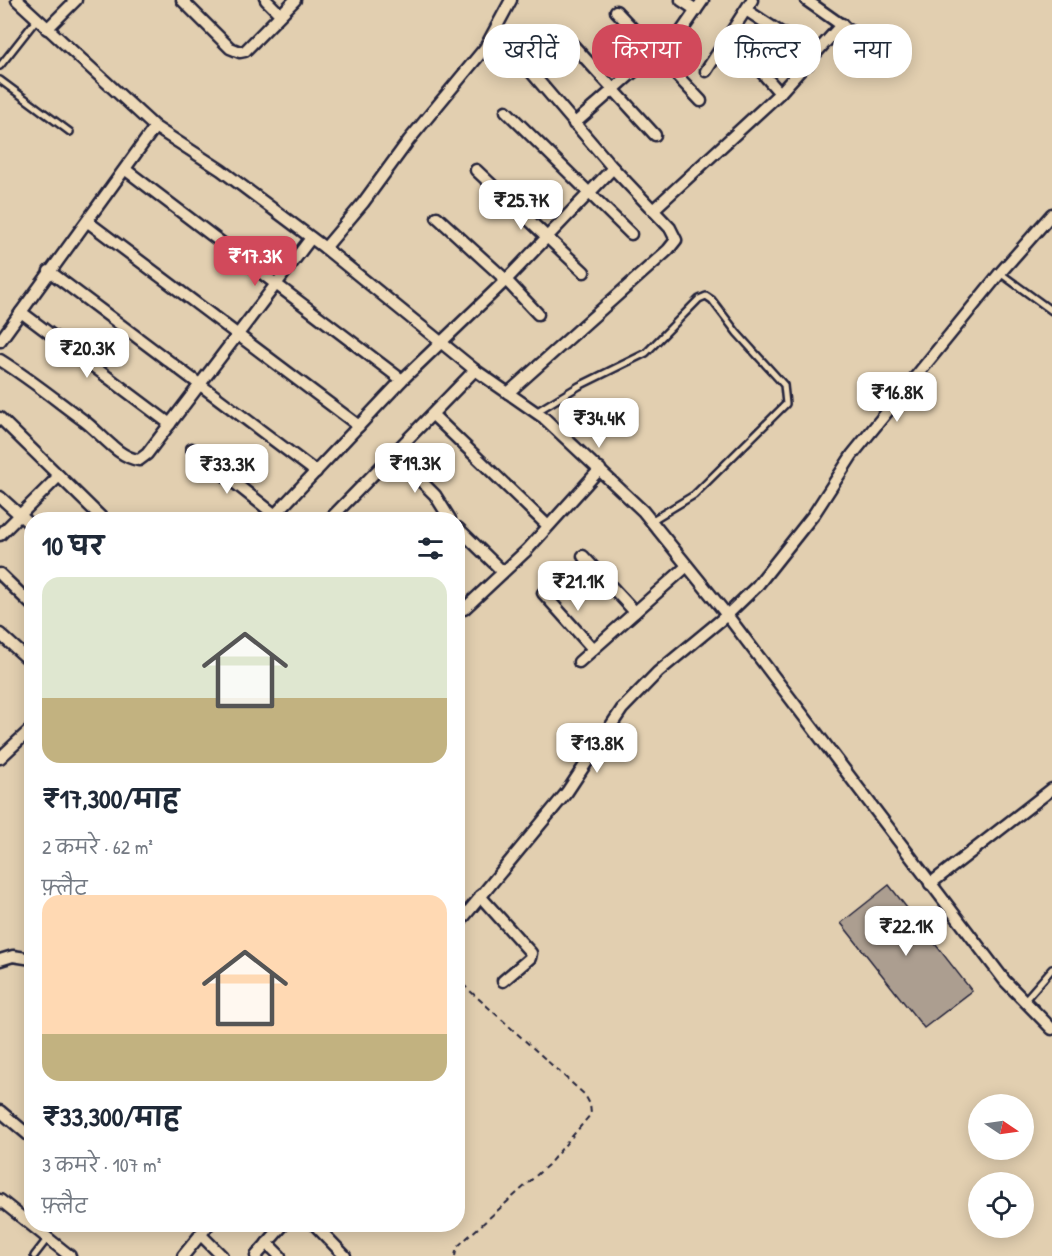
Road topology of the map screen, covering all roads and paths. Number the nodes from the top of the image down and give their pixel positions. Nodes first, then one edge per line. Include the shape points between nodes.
1 (17, 0) edge
2 (76, 0) edge
3 (182, 0) edge
4 (266, 0) edge
5 (295, 0) edge
6 (495, 0) edge
7 (681, 0) edge
8 (703, 0) edge
9 (752, 0) edge
10 (806, 0) edge
11 (508, 5) edge
12 (696, 10) junction
13 (746, 10) junction
14 (616, 11) dead end
15 (280, 14) junction
16 (37, 20) junction
17 (498, 24) edge
18 (629, 24) edge
19 (686, 24) edge
20 (737, 24) edge
21 (768, 24) edge
22 (842, 24) edge
23 (47, 29) junction
24 (833, 35) edge
25 (483, 47) edge
26 (821, 49) edge
27 (580, 53) edge
28 (714, 59) edge
29 (0, 66) edge
30 (706, 71) dead end
31 (536, 78) edge
32 (627, 78) edge
33 (680, 78) edge
34 (767, 78) edge
35 (794, 78) edge
36 (0, 80) edge
37 (613, 91) junction
38 (780, 93) junction
39 (701, 101) dead end
40 (506, 111) dead end
41 (574, 124) junction
42 (155, 127) junction
43 (70, 132) dead end
44 (655, 135) dead end
45 (614, 168) junction
46 (126, 170) junction
47 (476, 170) dead end
48 (589, 192) junction
49 (653, 210) junction
50 (1052, 214) edge
51 (437, 217) dead end
52 (88, 222) junction
53 (631, 234) dead end
54 (548, 237) junction
55 (311, 238) junction
56 (326, 248) junction
57 (49, 271) junction
58 (584, 272) dead end
59 (1000, 273) junction
60 (506, 280) junction
61 (277, 285) junction
62 (1052, 311) edge
63 (21, 312) junction
64 (538, 314) dead end
65 (239, 335) junction
66 (0, 341) edge
67 (442, 343) junction
68 (0, 360) edge
69 (475, 370) junction
70 (402, 380) junction
71 (201, 384) junction
72 (508, 393) junction
73 (536, 412) junction
74 (433, 415) junction
75 (0, 418) edge
76 (170, 424) junction
77 (359, 426) junction
78 (192, 449) dead end
79 (394, 454) junction
80 (600, 469) junction
81 (316, 472) junction
82 (59, 477) junction
83 (0, 497) edge
84 (96, 512) edge
85 (269, 512) edge
86 (281, 512) edge
87 (337, 512) edge
88 (446, 512) edge
89 (20, 515) junction
90 (24, 519) edge
91 (651, 521) junction
92 (547, 525) junction
93 (0, 535) edge
94 (465, 535) edge
95 (583, 556) dead end
96 (687, 566) junction
97 (502, 571) junction
98 (0, 574) edge
99 (543, 593) dead end
100 (24, 597) edge
101 (465, 608) edge
102 (635, 612) junction
103 (727, 615) junction
104 (0, 634) edge
105 (593, 649) junction
106 (24, 656) edge
107 (579, 662) dead end
108 (24, 735) edge
109 (0, 757) edge
110 (1052, 789) edge
111 (930, 884) junction
112 (480, 896) junction
113 (465, 915) edge
114 (24, 958) edge
115 (0, 960) edge
116 (1052, 969) edge
117 (503, 981) dead end
118 (465, 986) edge
119 (1024, 1001) junction
120 (1052, 1029) edge
121 (0, 1111) edge
122 (24, 1131) edge
123 (0, 1200) edge
124 (24, 1219) edge
125 (40, 1232) edge
126 (277, 1232) edge
127 (322, 1232) edge
128 (200, 1234) joint
129 (48, 1238) junction
130 (267, 1243) junction
131 (34, 1256) edge
132 (70, 1256) edge
133 (183, 1256) edge
134 (222, 1256) edge
135 (256, 1256) edge
136 (280, 1256) edge
137 (345, 1256) edge
138 (455, 1256) edge

1 - 16 street
2 - 23 street
3 - 15 street via 230,48 240,52
4 - 15 street
5 - 15 street
6 - 11 street
7 - 12 street
8 - 12 street
9 - 13 street
10 - 22 street
11 - 17 street
12 - 19 street
13 - 20 street
13 - 21 street
14 - 18 street
16 - 23 street
16 - 29 lane
23 - 42 street
24 - 26 street
25 - 56 street
27 - 37 street
28 - 30 street
31 - 41 street
32 - 37 street
33 - 39 street
34 - 38 street
35 - 38 street
36 - 43 lane
37 - 41 street
37 - 44 street
38 - 49 street
40 - 48 street
41 - 45 street
42 - 46 street
42 - 55 street via 221,170
45 - 48 street
45 - 49 street
46 - 52 street
46 - 61 street
47 - 54 street
48 - 53 street
48 - 54 street
49 - 72 street via 675,234 673,244
50 - 59 street
51 - 60 street
52 - 57 street
52 - 65 street
54 - 58 street
54 - 60 street
55 - 56 street
55 - 61 street
56 - 67 street
57 - 63 street
57 - 71 street
59 - 62 lane
59 - 103 street via 852,455 793,543
60 - 64 street
60 - 67 street
61 - 65 street
61 - 70 street
63 - 66 street
63 - 76 street
65 - 71 street
65 - 77 street
67 - 69 street
67 - 70 street
68 - 76 street via 132,459 139,460 147,454
69 - 72 street
69 - 74 street
70 - 77 street
71 - 76 street
71 - 81 street
72 - 73 street
73 - 80 street
73 - 91 lane via 646,353 699,299 712,300 784,385 786,404 694,495
74 - 79 street
74 - 92 street
75 - 82 street
77 - 81 street
78 - 85 street
79 - 87 street
79 - 88 street via 435,495
80 - 91 street
80 - 92 street
81 - 86 street
82 - 84 street
82 - 89 street
83 - 89 street
89 - 90 street
89 - 93 street
91 - 96 street
92 - 97 street via 527,550
94 - 97 street
95 - 102 street
96 - 102 street
96 - 103 street
97 - 101 street
98 - 100 street
99 - 105 street
102 - 105 street
103 - 111 street
103 - 112 street via 626,704 567,792
104 - 106 street
105 - 107 street
108 - 109 street
110 - 111 street
111 - 119 street
112 - 113 street
112 - 117 street via 531,953
114 - 115 street
116 - 119 lane
118 - 138 path via 585,1095 591,1114 548,1165 457,1247
119 - 120 street
121 - 122 street
123 - 124 street
125 - 129 street
126 - 130 street
127 - 137 street
128 - 133 street
128 - 134 street
129 - 131 lane
129 - 132 street
130 - 135 street
130 - 136 street

